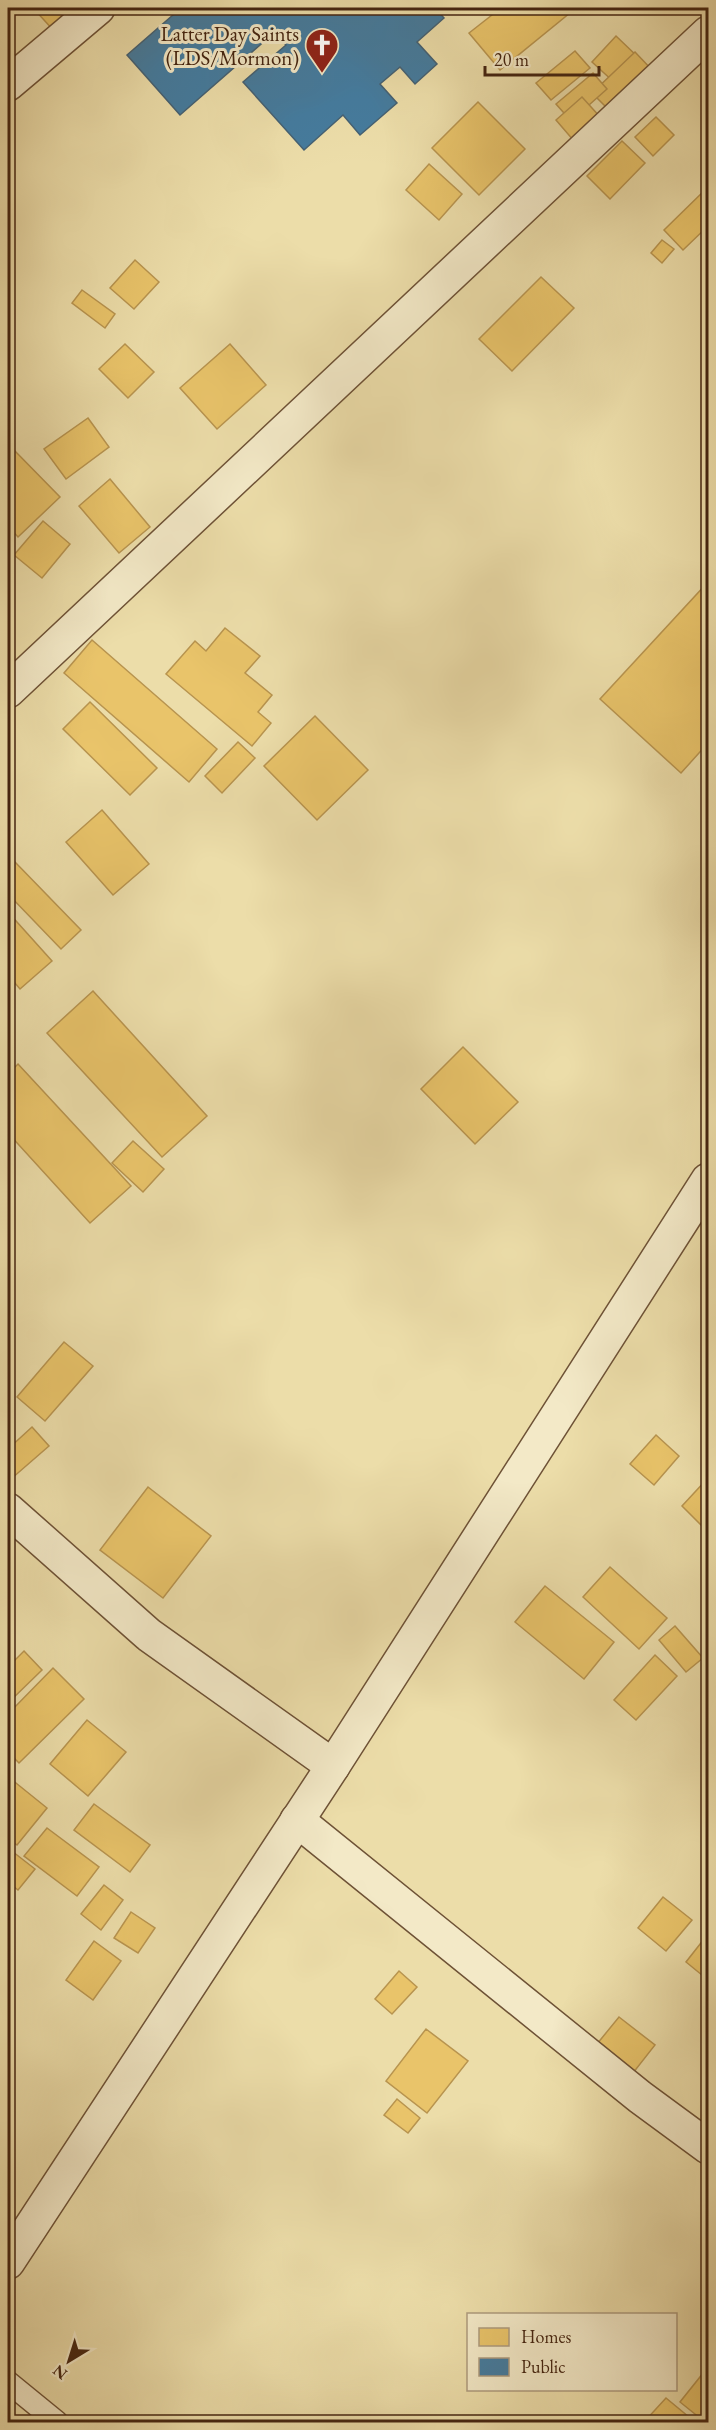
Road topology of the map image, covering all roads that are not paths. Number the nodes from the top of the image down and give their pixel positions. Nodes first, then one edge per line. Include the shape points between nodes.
1 (98, 8) edge
2 (708, 33) edge
3 (8, 84) edge
4 (8, 691) edge
5 (708, 1180) edge
6 (8, 1510) edge
7 (333, 1766) junction
8 (297, 1820) junction
9 (708, 2146) edge
10 (8, 2262) edge
11 (8, 2382) edge
12 (57, 2422) edge

1 - 3 street
2 - 4 street
5 - 7 street
6 - 7 street via 149,1635
7 - 8 street
8 - 9 street via 640,2097
8 - 10 street
11 - 12 lane

